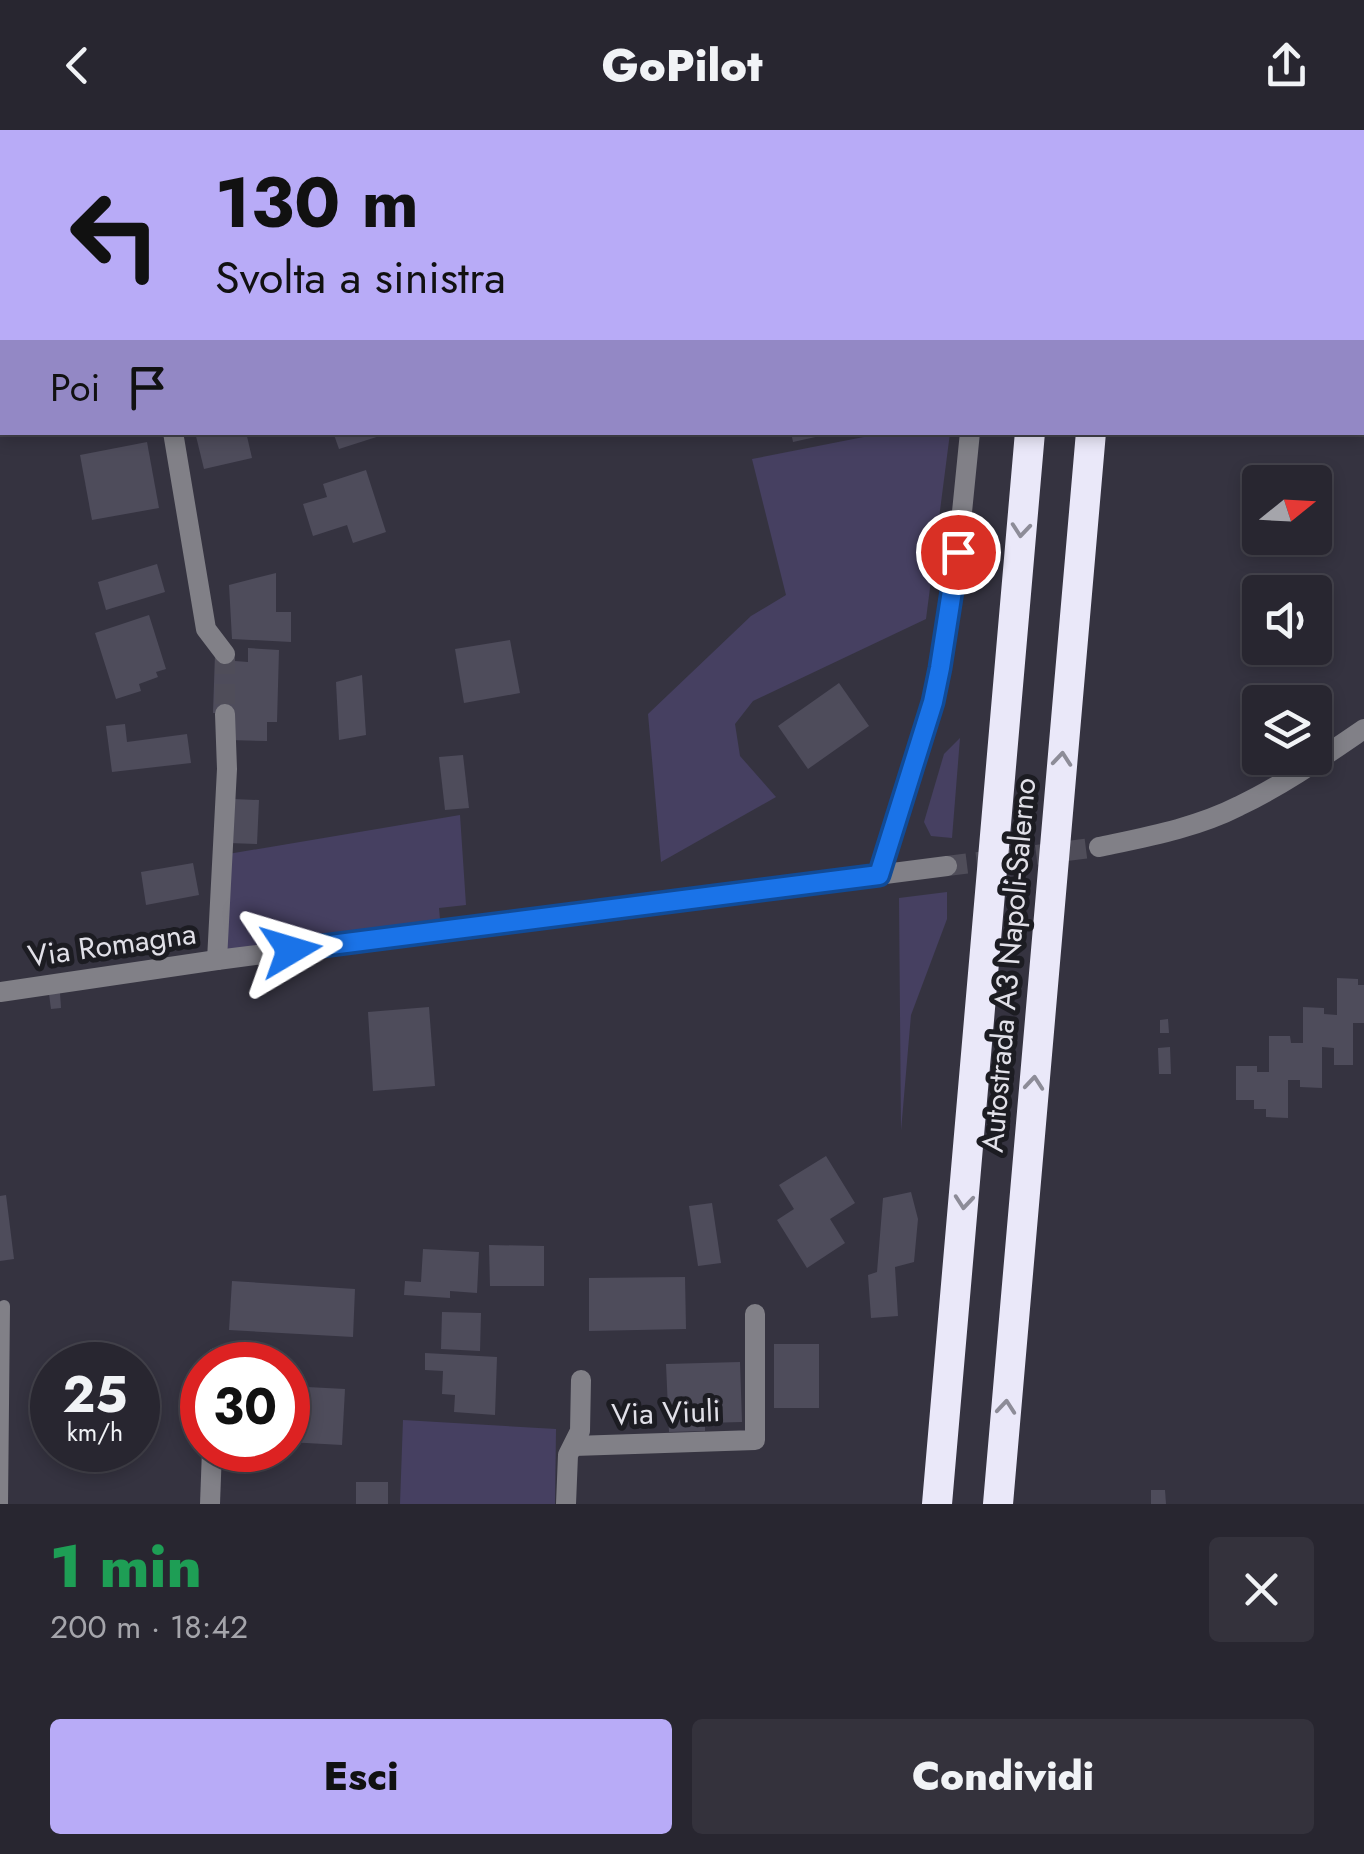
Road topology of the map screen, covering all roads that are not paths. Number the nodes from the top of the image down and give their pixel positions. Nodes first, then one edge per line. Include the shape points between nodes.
1 (173, 435) edge
2 (970, 435) edge
3 (1030, 435) edge
4 (1091, 435) edge
5 (225, 654) tunnel mouth
6 (225, 714) tunnel mouth
7 (1364, 729) edge
8 (1098, 848) tunnel mouth
9 (947, 866) tunnel mouth
10 (879, 875) junction
11 (217, 960) junction
12 (0, 992) edge
13 (4, 1306) dead end
14 (755, 1314) dead end
15 (580, 1380) dead end
16 (574, 1446) junction
17 (211, 1472) edge
18 (2, 1504) edge
19 (210, 1504) edge
20 (566, 1504) edge
21 (937, 1504) edge
22 (998, 1504) edge

1 - 5 street via 206,630
2 - 10 street via 933,702
3 -> 21 highway, Autostrada A3 Napoli-Salerno
22 -> 4 highway, Autostrada A3 Napoli-Salerno
6 - 11 street
7 - 8 street via 1236,808
9 - 10 street, Via Romagna
10 - 11 street, Via Romagna
11 - 12 street, Via Romagna
13 - 18 lane
14 - 16 street, Via Viuli via 755,1440
15 - 16 street, Via Viuli
16 - 20 street, Via Viuli
17 - 19 street

